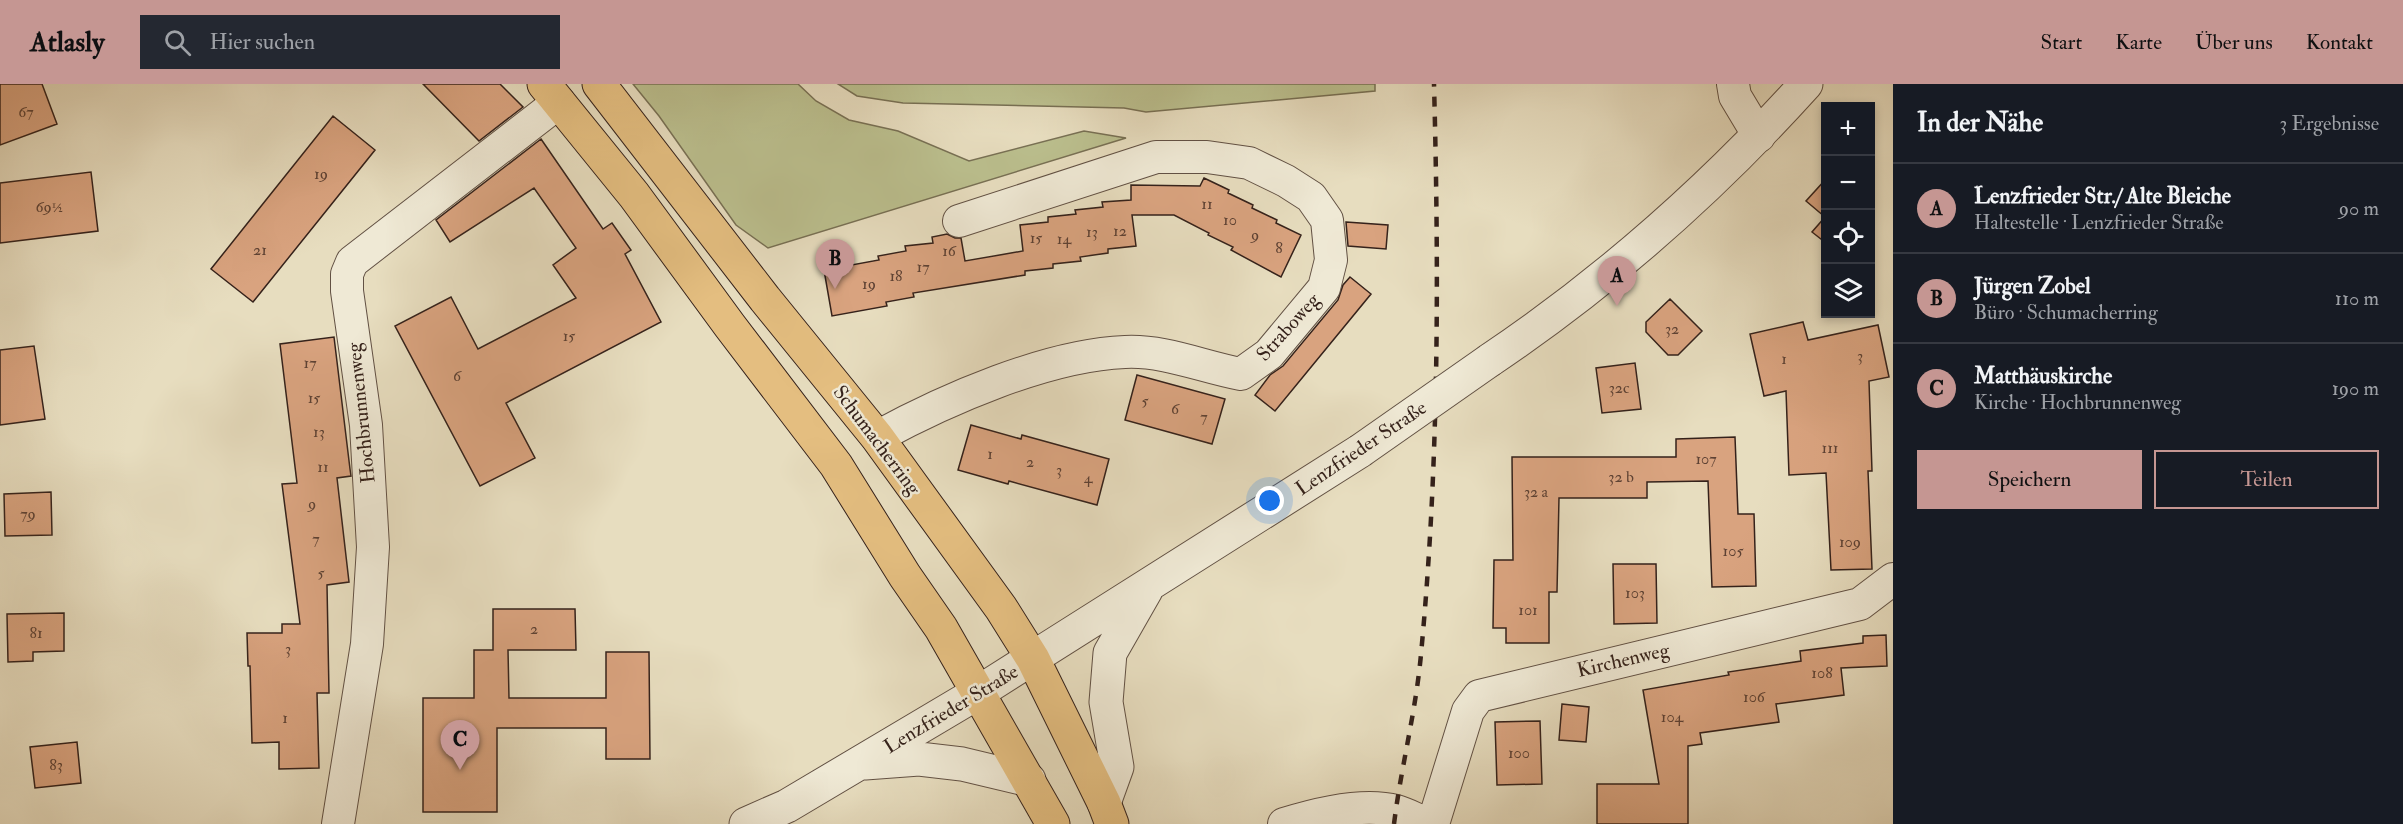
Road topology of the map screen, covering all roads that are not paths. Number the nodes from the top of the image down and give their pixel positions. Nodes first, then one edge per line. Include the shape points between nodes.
1 (599, 84) edge
2 (1733, 84) edge
3 (1806, 84) edge
4 (551, 93) edge
5 (1759, 136) junction
6 (959, 221) dead end
7 (877, 437) junction
8 (1893, 579) edge
9 (1148, 586) junction
10 (1860, 604) junction
11 (1893, 609) edge
12 (1033, 658) junction
13 (979, 692) junction
14 (860, 764) junction
15 (1029, 780) junction
16 (1108, 813) edge
17 (338, 824) edge
18 (746, 824) edge
19 (1053, 824) edge
20 (1284, 824) edge
21 (1427, 824) edge
22 (1433, 824) edge

1 - 7 main road, Schumacherring
2 - 5 street via 1735,96
3 - 5 street, Lenzfrieder Straße
4 - 13 main road via 634,195 836,465
4 - 17 street, Hochbrunnenweg via 352,262 347,274 366,425 373,547 367,644
5 - 9 street, Lenzfrieder Straße, bridge via 1640,247 1595,283 1360,451
6 - 7 street, Straboweg via 1156,157 1207,157 1249,163 1311,197 1327,220 1331,260 1324,288 1269,354 1241,374 1173,357 1127,352 1072,359 997,382
7 - 12 main road, Schumacherring
8 - 10 street, Kirchenweg
9 - 12 street, Lenzfrieder Straße
9 - 16 street via 1110,653 1106,702 1117,767
10 - 11 street
10 - 22 street, Kirchenweg via 1479,696 1468,711
12 - 13 street, Lenzfrieder Straße
12 - 16 main road, Schumacherring
13 - 14 street, Lenzfrieder Straße
13 - 15 main road
14 - 15 street via 919,759 962,764
14 - 18 street, Lenzfrieder Straße via 787,806
15 - 19 main road
20 - 21 street via 1332,812 1368,809 1396,811

